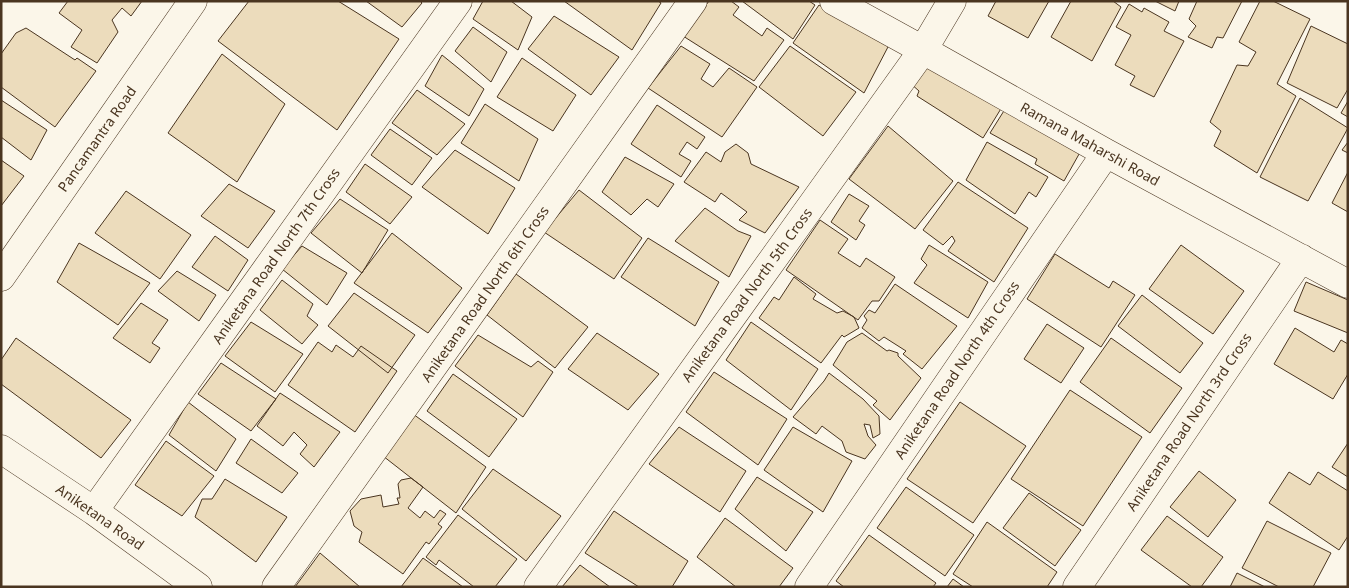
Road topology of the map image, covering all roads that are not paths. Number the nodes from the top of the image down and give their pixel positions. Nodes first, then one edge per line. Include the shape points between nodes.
1 (193, 1) edge
2 (458, 1) edge
3 (693, 1) edge
4 (834, 1) edge
5 (952, 1) edge
6 (923, 50) junction
7 (1106, 153) junction
8 (1301, 258) junction
9 (1, 277) edge
10 (1348, 284) edge
11 (1, 448) edge
12 (94, 511) junction
13 (198, 587) edge
14 (276, 587) edge
15 (538, 587) edge
16 (809, 587) edge
17 (1077, 587) edge

1 - 9 street, Pancamantra Road
2 - 12 street, Aniketana Road North 7th Cross
3 - 14 street, Aniketana Road North 6th Cross
4 - 6 street, Ramana Maharshi Road
5 - 6 street, Aniketana Road North 5th Cross
6 - 7 street, Ramana Maharshi Road
6 - 15 street, Aniketana Road North 5th Cross
7 - 8 street, Ramana Maharshi Road
7 - 16 street, Aniketana Road North 4th Cross
8 - 10 street, Ramana Maharshi Road
8 - 17 street, Aniketana Road North 3rd Cross
11 - 12 street, Aniketana Road
12 - 13 street, Aniketana Road

